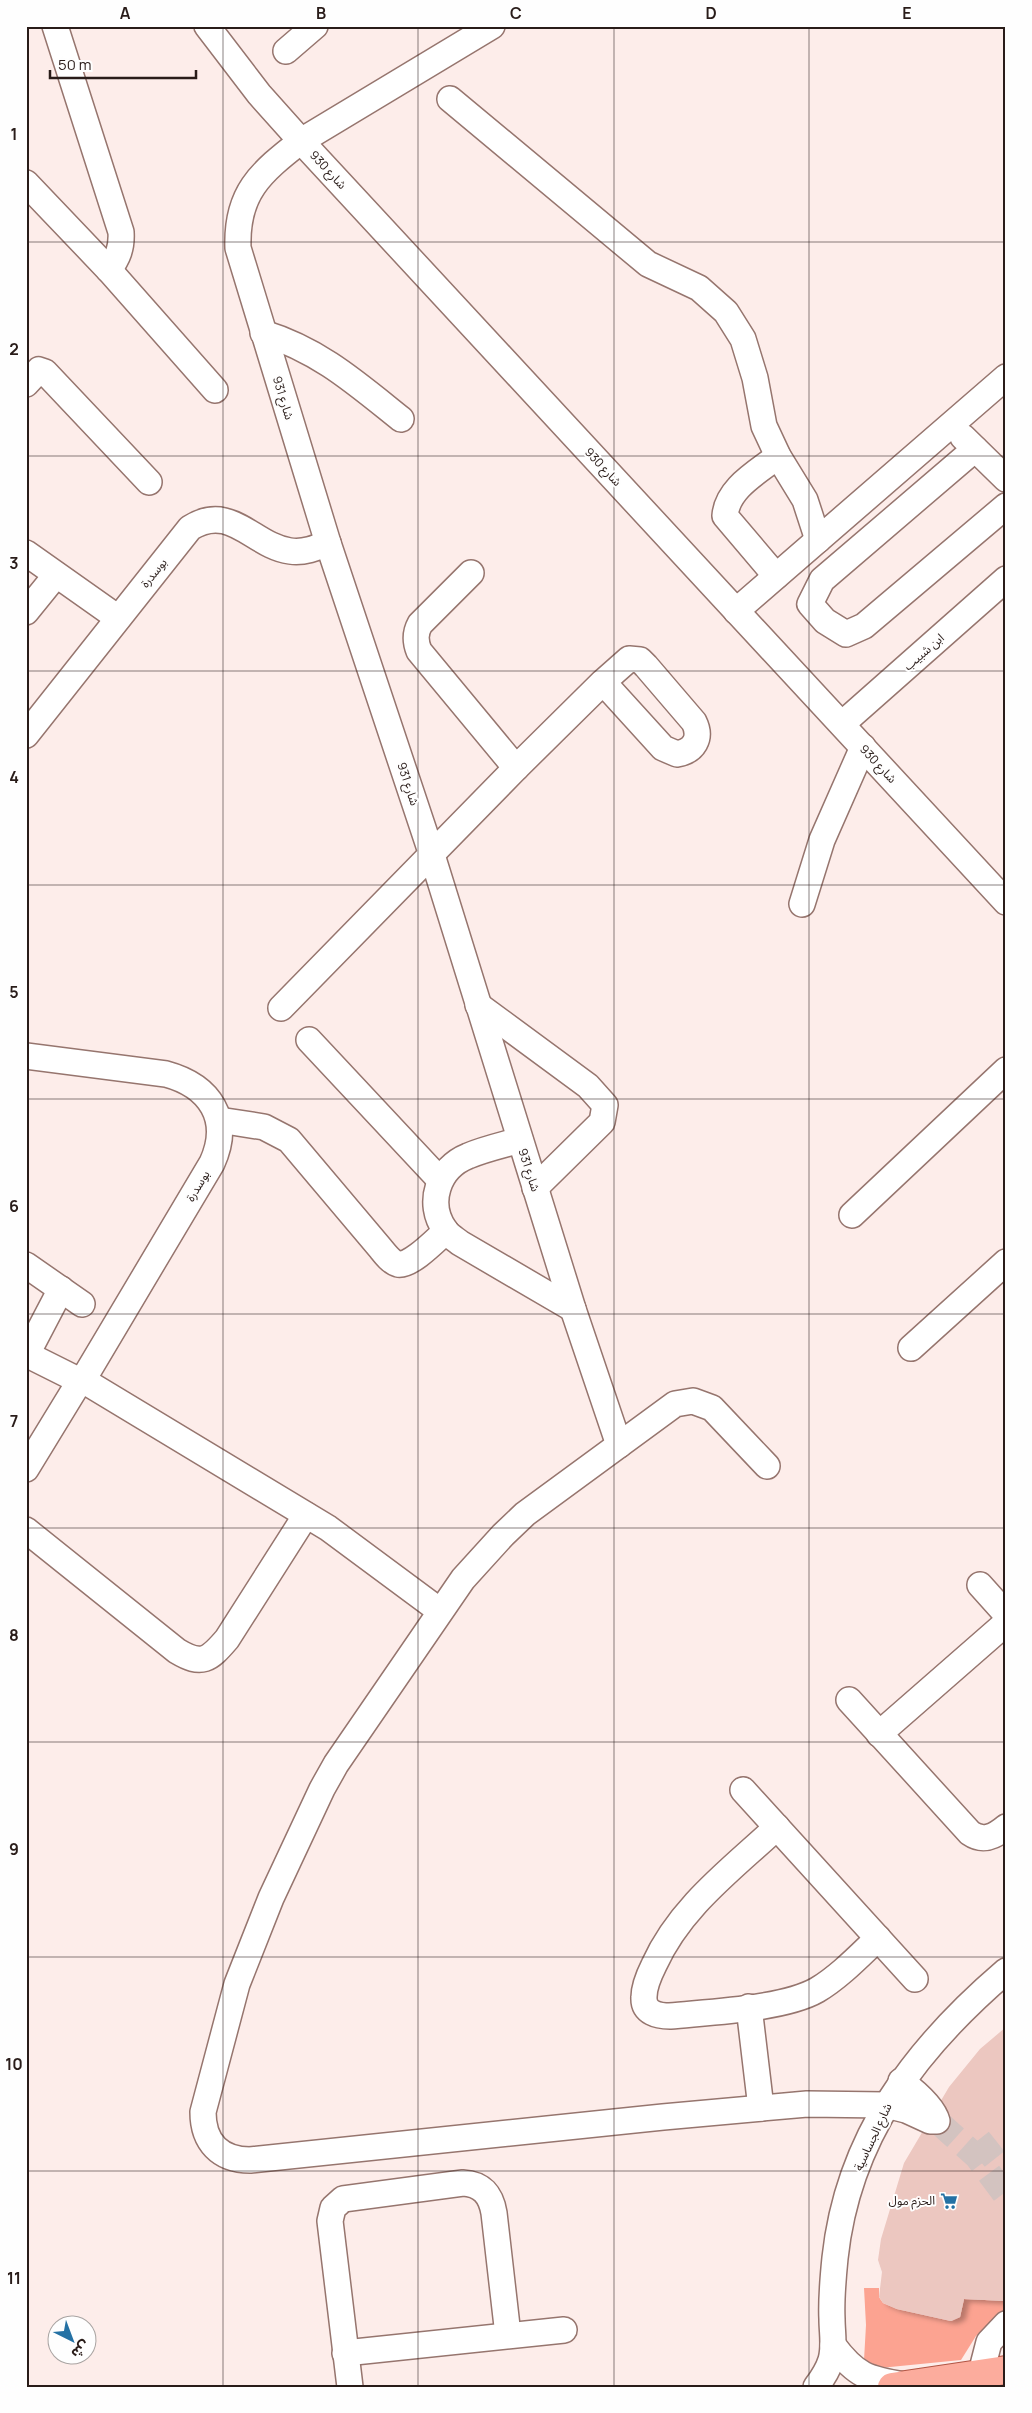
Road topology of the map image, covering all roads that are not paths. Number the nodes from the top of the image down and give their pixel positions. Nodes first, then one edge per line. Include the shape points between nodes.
1 (55, 26) edge
2 (208, 26) edge
3 (315, 26) edge
4 (492, 26) edge
5 (286, 51) dead end
6 (450, 99) dead end
7 (301, 141) junction
8 (26, 182) edge
9 (109, 270) junction
10 (263, 333) junction
11 (1006, 377) edge
12 (26, 384) edge
13 (215, 390) dead end
14 (401, 418) dead end
15 (950, 425) junction
16 (975, 449) junction
17 (778, 456) junction
18 (1006, 479) edge
19 (149, 482) dead end
20 (1006, 506) edge
21 (818, 540) junction
22 (328, 543) junction
23 (26, 553) edge
24 (471, 574) dead end
25 (56, 575) junction
26 (776, 576) junction
27 (1006, 579) edge
28 (736, 610) junction
29 (26, 612) edge
30 (118, 618) junction
31 (603, 682) dead end
32 (842, 724) junction
33 (26, 735) edge
34 (863, 747) junction
35 (516, 768) junction
36 (432, 855) junction
37 (1006, 902) edge
38 (802, 904) dead end
39 (478, 1005) junction
40 (281, 1008) dead end
41 (309, 1040) dead end
42 (26, 1056) edge
43 (1006, 1070) edge
44 (219, 1120) junction
45 (520, 1140) junction
46 (440, 1180) junction
47 (535, 1188) junction
48 (852, 1216) dead end
49 (446, 1231) junction
50 (1006, 1262) edge
51 (26, 1265) edge
52 (61, 1289) junction
53 (82, 1304) dead end
54 (573, 1309) junction
55 (911, 1348) dead end
56 (27, 1354) edge
57 (81, 1379) junction
58 (619, 1445) junction
59 (767, 1466) dead end
60 (26, 1469) edge
61 (306, 1515) junction
62 (26, 1530) edge
63 (980, 1585) dead end
64 (440, 1611) junction
65 (1006, 1614) edge
66 (1006, 1623) edge
67 (849, 1700) dead end
68 (879, 1734) junction
69 (743, 1790) dead end
70 (777, 1827) junction
71 (1006, 1827) edge
72 (878, 1938) junction
73 (1006, 1971) edge
74 (915, 1979) dead end
75 (749, 2007) junction
76 (901, 2081) junction
77 (886, 2106) junction
78 (761, 2108) junction
79 (1006, 2324) edge
80 (564, 2330) dead end
81 (508, 2335) junction
82 (833, 2345) junction
83 (345, 2354) junction
84 (993, 2371) edge
85 (898, 2386) edge
86 (350, 2387) edge
87 (816, 2387) edge

1 - 9 street via 121,232 118,257
2 - 7 street, شارع 930 via 259,94
3 - 5 street
4 - 7 street, شارع 931
6 - 17 street via 648,264 699,288 726,312 743,339 755,378 764,426
7 - 10 street, شارع 931 via 258,177 241,211 238,248
7 - 28 street, شارع 930
8 - 9 street
9 - 13 street
10 - 14 street via 290,341 317,355
10 - 22 street, شارع 931
11 - 15 street
12 - 19 street via 39,370 45,372
15 - 16 street
15 - 21 street
16 - 18 street
16 - 20 street via 822,580 810,604 826,621 846,634 864,626
17 - 21 street via 805,500
17 - 26 street via 736,489 726,506 725,516
21 - 26 street
22 - 30 street, بوسدرة via 315,549 291,552 225,520 198,523 190,528
22 - 36 street, شارع 931
23 - 25 street
24 - 35 street via 420,624 416,630 416,644
25 - 29 street
25 - 30 street
26 - 28 street
27 - 32 street, ابن شبيب
28 - 32 street, شارع 930
30 - 33 street, بوسدرة
31 - 35 street
32 - 34 street, شارع 930
34 - 37 street, شارع 930
34 - 38 street via 822,840
35 - 36 street
36 - 39 street, شارع 931
36 - 40 street
39 - 45 street, شارع 931
39 - 47 street via 588,1086 605,1105 602,1122
41 - 46 street
42 - 44 street, بوسدرة via 183,1078 206,1096
43 - 48 street
44 - 49 street via 264,1127 289,1140 397,1264 412,1260
44 - 57 street, بوسدرة via 220,1142 212,1163
45 - 46 street via 467,1156 452,1165
45 - 47 street, شارع 931
46 - 49 street via 436,1197 437,1215
47 - 54 street, شارع 931
49 - 54 street
50 - 55 street
51 - 52 street
52 - 53 street
52 - 56 street
54 - 58 street, شارع 931
56 - 57 street
57 - 60 street, بوسدرة
57 - 61 street
58 - 59 street via 667,1408 693,1401 712,1408
58 - 64 street via 548,1496 503,1535
61 - 62 street via 227,1639 205,1660 191,1659 177,1651
61 - 64 street via 348,1542
63 - 65 street
64 - 78 street via 336,1764 270,1898 236,1984 203,2112 207,2138 225,2156 250,2160
66 - 68 street
67 - 68 street
68 - 71 street via 970,1833 983,1839
69 - 70 street
70 - 72 street
70 - 75 street via 681,1919 663,1945 644,1990 644,2001 649,2011 658,2016
72 - 74 street
72 - 75 street via 833,1979 814,1991 791,2000
73 - 76 street, شارع الجساسية via 948,2025
75 - 78 street
76 - 77 street, شارع الجساسية
76 - 77 street via 937,2121
77 - 78 street via 834,2103
77 - 82 street, شارع الجساسية via 860,2161 843,2219 833,2292
79 - 84 street via 989,2342
80 - 81 street
81 - 83 street
81 - 83 street via 490,2196 478,2186 463,2183 350,2197 337,2202 330,2214 330,2229
82 - 85 street via 857,2372
82 - 87 street, شارع الجساسية via 831,2361
83 - 86 street
84 - 85 main road

